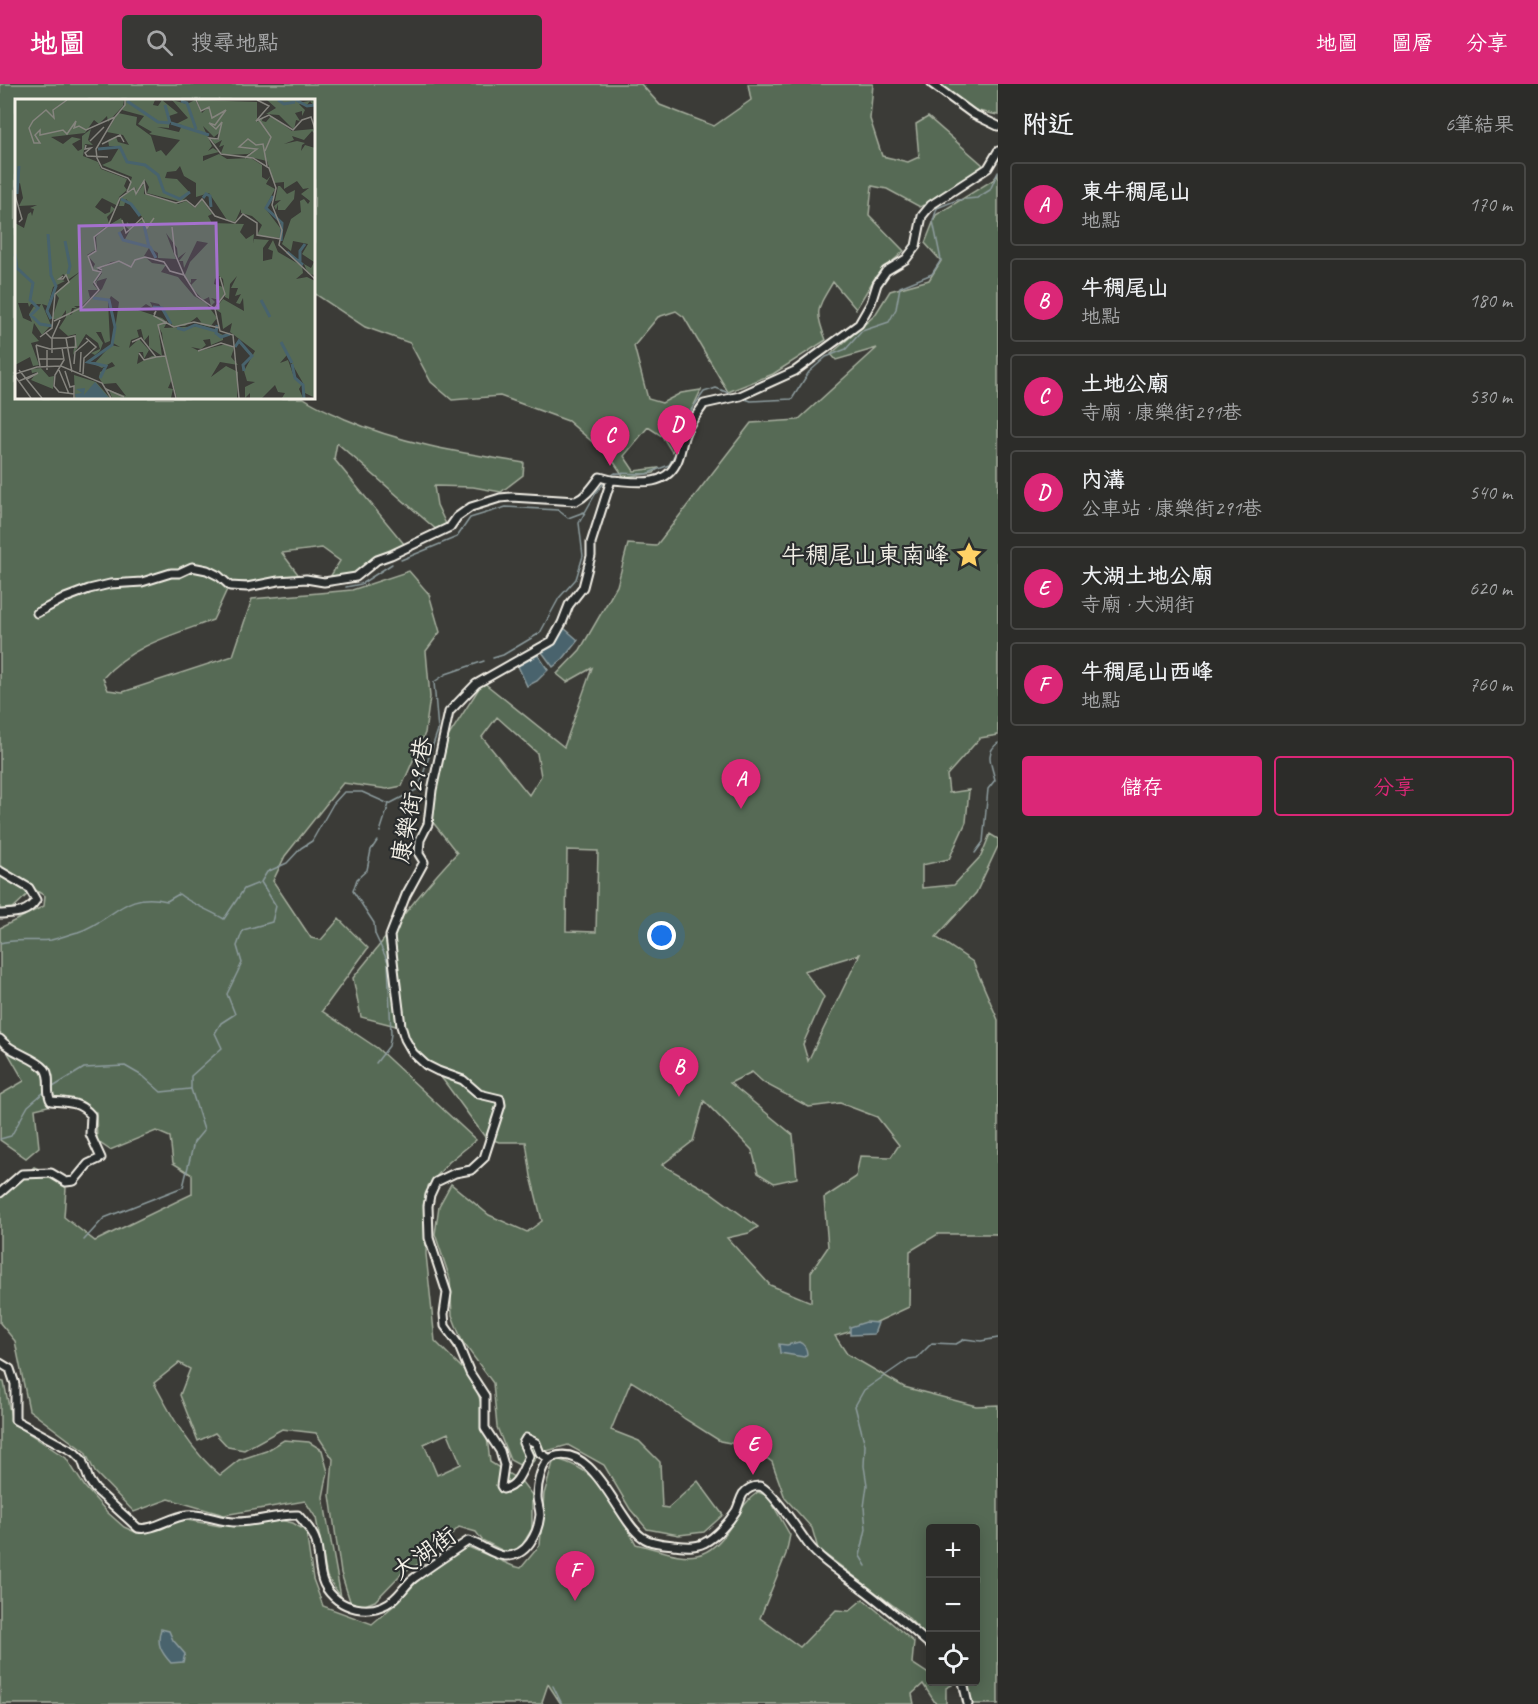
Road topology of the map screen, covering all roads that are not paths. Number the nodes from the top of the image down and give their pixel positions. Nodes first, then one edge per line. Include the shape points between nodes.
1 (932, 84) edge
2 (998, 126) edge
3 (998, 151) edge
4 (611, 480) junction
5 (36, 613) dead end
6 (0, 872) edge
7 (0, 914) edge
8 (0, 1039) edge
9 (0, 1193) edge
10 (0, 1363) edge
11 (550, 1459) junction
12 (926, 1641) edge
13 (964, 1686) edge
14 (968, 1704) edge

1 - 2 street via 962,108
3 - 4 street via 988,168 931,205 922,216 916,246 906,259 886,271 859,324 795,371 740,396 704,404 688,428 677,464 668,474 646,482
4 - 5 street via 600,477 576,501 511,497 471,507 450,527 377,560 356,577 230,586 219,576 192,567 142,582 89,589
4 - 11 street, 康樂街291巷 via 591,543 583,587 569,605 552,641 476,684 449,712 432,790 429,824 420,840 419,854 424,862 390,936 401,1026 413,1053 426,1065 463,1080 479,1094 500,1099 501,1105 484,1158 471,1170 436,1182 430,1196 429,1238 447,1293 445,1326 485,1396 485,1428 500,1451 503,1490 522,1474 529,1456 523,1443 526,1438
6 - 7 street via 29,888 36,900 31,908
8 - 9 street via 46,1070 51,1101 72,1102 91,1115 90,1134 101,1158 88,1164 74,1181 66,1182 51,1173 22,1174
10 - 11 street, 大湖街 via 10,1369 15,1384 15,1420 74,1452 82,1460 95,1489 138,1528 150,1528 190,1514 235,1522 298,1515 316,1543 324,1584 336,1600 365,1610 395,1598 411,1580 468,1541 504,1556 523,1551 536,1531 539,1483
11 - 12 street via 566,1455 579,1461 598,1476 642,1538 666,1544 705,1543 724,1526 748,1489 765,1488 809,1546
13 - 14 street

